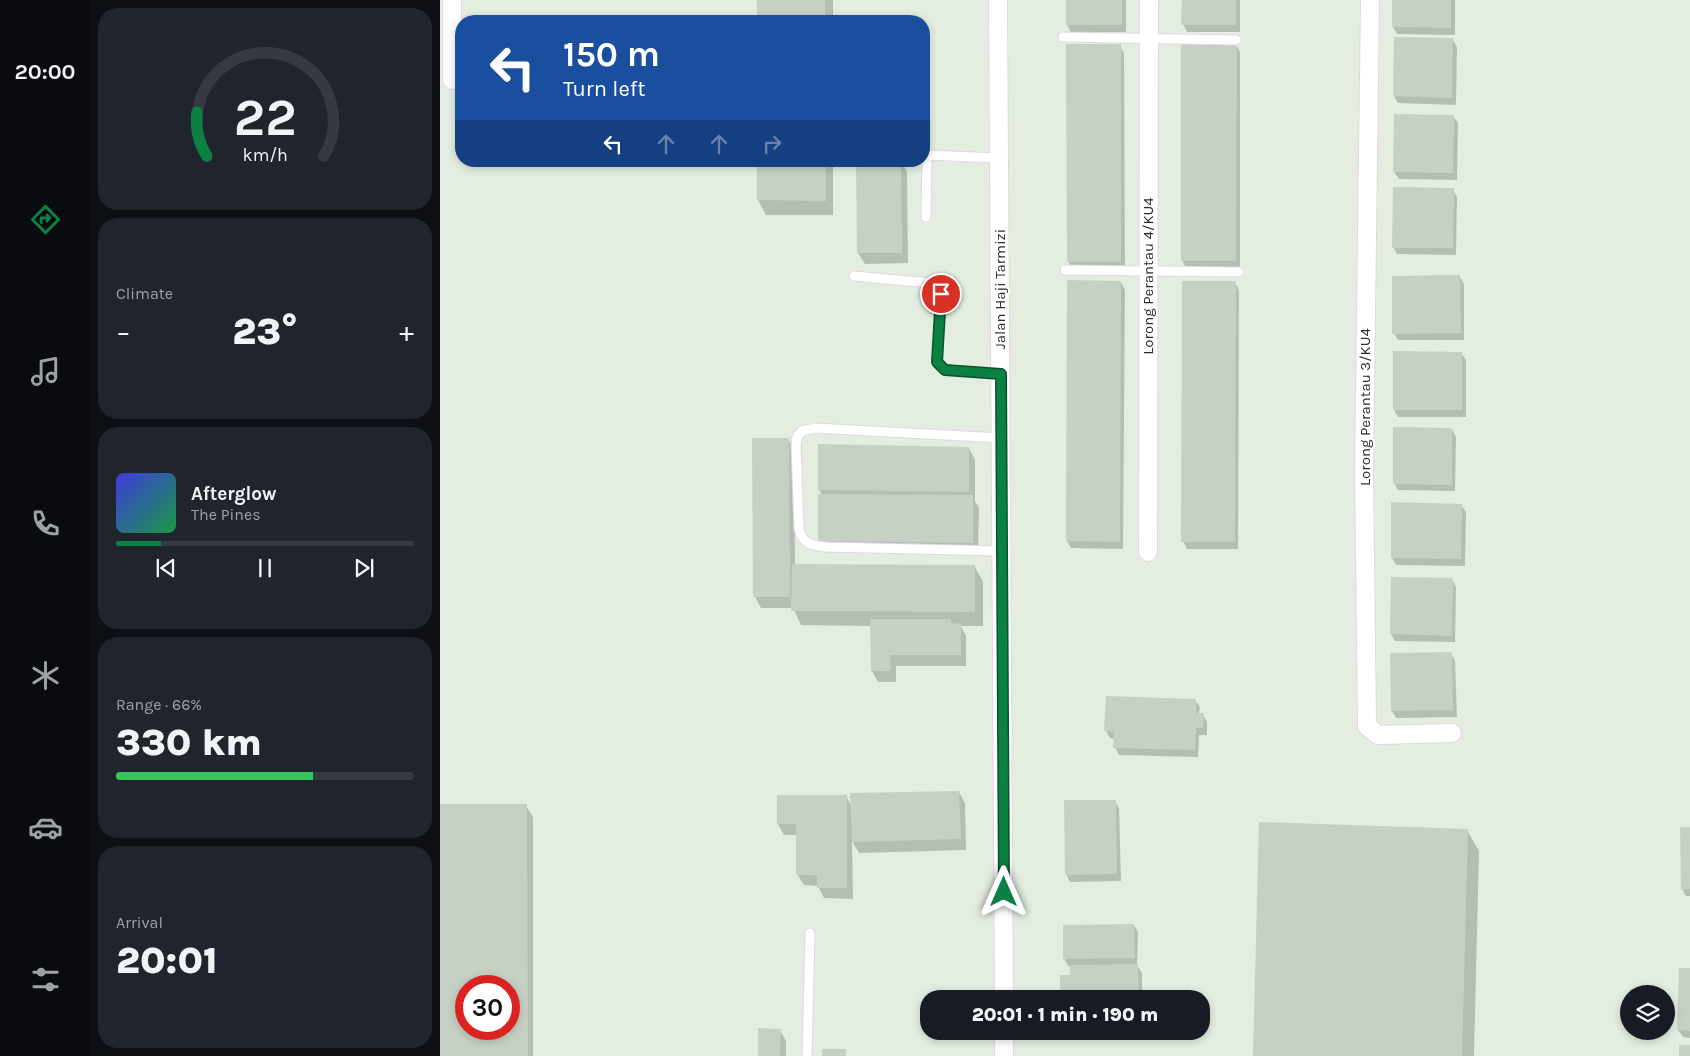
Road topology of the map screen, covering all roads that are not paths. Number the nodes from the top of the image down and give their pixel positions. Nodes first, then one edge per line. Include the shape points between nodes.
1 (452, 0) edge
2 (998, 0) edge
3 (1149, 0) edge
4 (1370, 0) edge
5 (1063, 37) dead end
6 (1149, 39) junction
7 (1236, 40) dead end
8 (452, 80) dead end
9 (930, 155) edge
10 (999, 158) junction
11 (926, 167) edge
12 (926, 217) dead end
13 (1065, 270) dead end
14 (1148, 272) junction
15 (1239, 272) dead end
16 (854, 276) dead end
17 (1001, 374) junction
18 (1001, 438) junction
19 (1002, 551) junction
20 (1148, 552) dead end
21 (1452, 733) dead end
22 (810, 934) dead end
23 (1004, 990) edge
24 (1004, 1040) edge
25 (807, 1056) edge
26 (1004, 1056) edge

1 - 8 street
2 - 10 street, Jalan Haji Tarmizi
3 - 6 street, Lorong Perantau 4/KU4
4 - 21 street, Lorong Perantau 3/KU4 via 1364,472 1367,726 1378,735
5 - 6 lane
6 - 7 lane
6 - 14 street, Lorong Perantau 4/KU4
9 - 10 lane
10 - 17 street, Jalan Haji Tarmizi
11 - 12 lane
13 - 14 lane
14 - 15 lane
14 - 20 street, Lorong Perantau 4/KU4
16 - 17 lane via 930,283 941,294 937,362 945,370
17 - 18 street, Jalan Haji Tarmizi
18 - 19 street, Jalan Haji Tarmizi
18 - 19 lane via 815,428 802,431 796,446 799,529 810,544
19 - 23 street, Jalan Haji Tarmizi
22 - 25 lane
24 - 26 street

